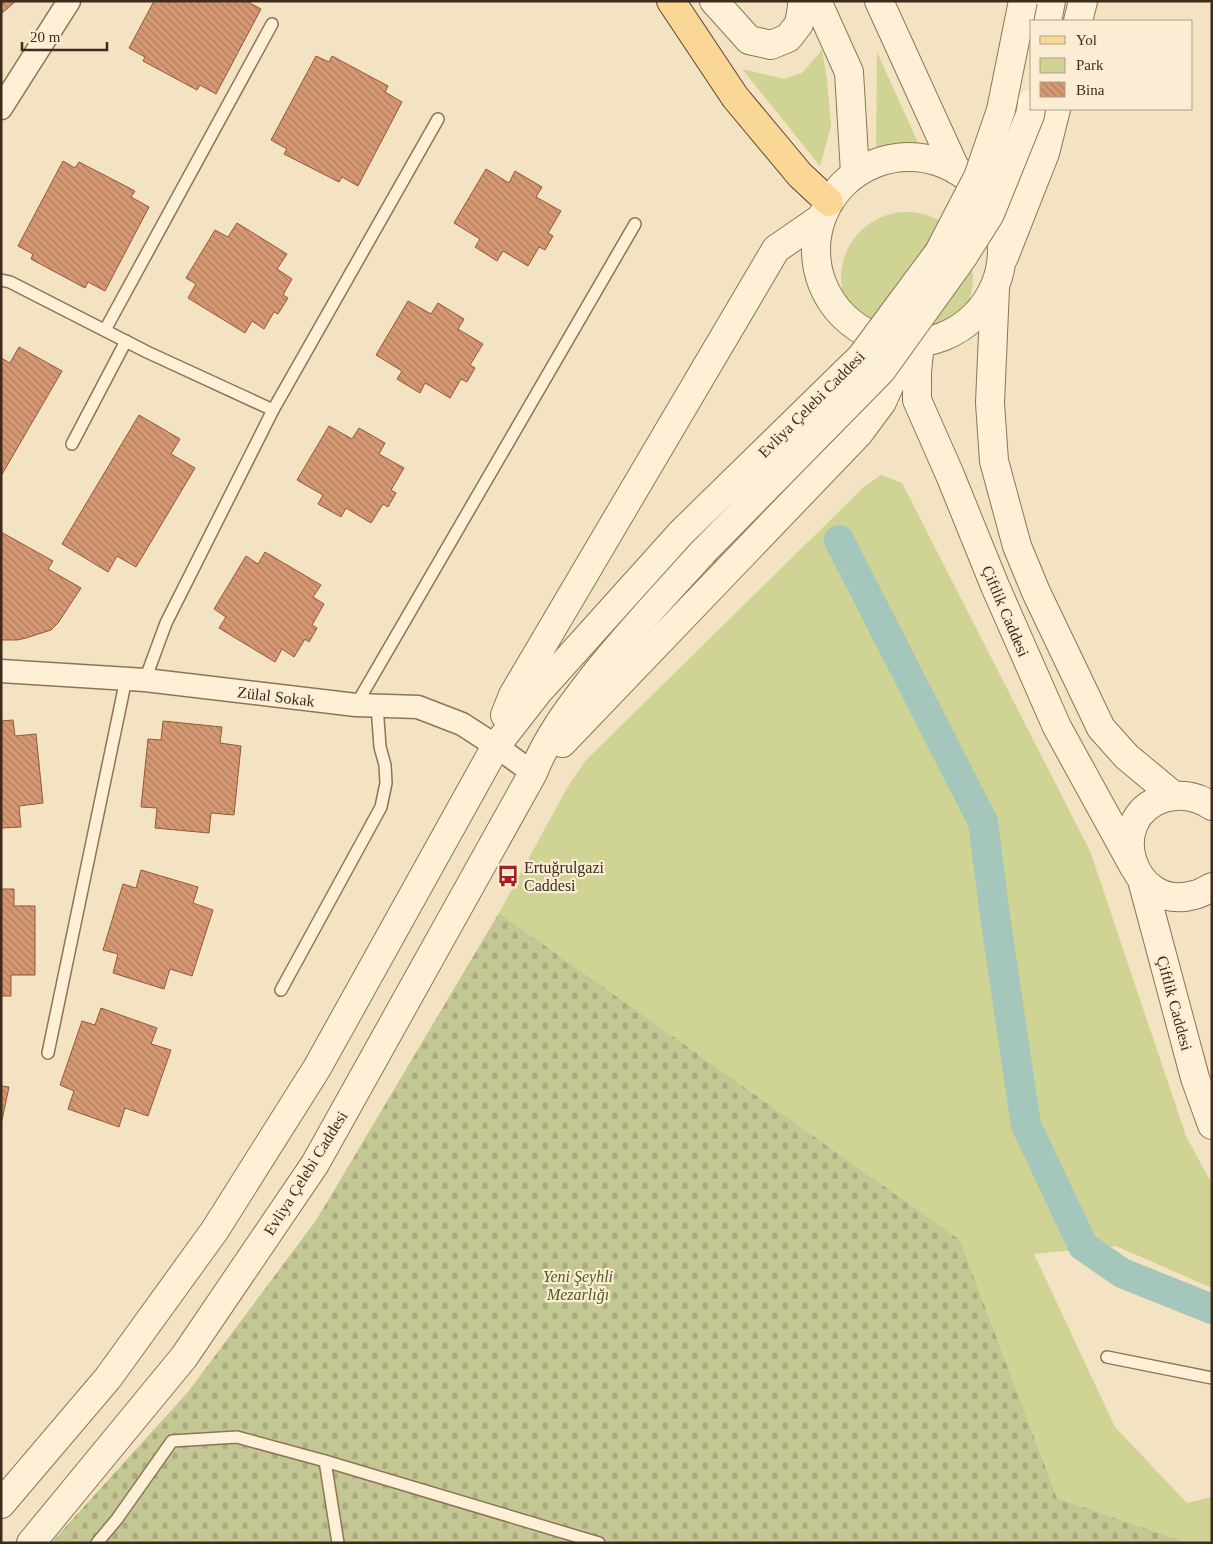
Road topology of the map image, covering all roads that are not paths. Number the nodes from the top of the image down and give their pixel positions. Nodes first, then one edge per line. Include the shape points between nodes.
1 (69, 1) edge
2 (671, 1) edge
3 (714, 1) edge
4 (802, 1) edge
5 (817, 1) edge
6 (879, 1) edge
7 (1023, 1) edge
8 (1051, 1) edge
9 (1083, 1) edge
10 (1047, 20) edge
11 (1078, 20) edge
12 (272, 24) dead end
13 (1, 108) edge
14 (1031, 110) edge
15 (1056, 110) edge
16 (438, 119) dead end
17 (956, 170) junction
18 (854, 173) junction
19 (825, 210) junction
20 (635, 224) dead end
21 (1002, 261) junction
22 (1, 280) edge
23 (995, 287) junction
24 (105, 330) junction
25 (126, 341) junction
26 (914, 343) junction
27 (273, 410) junction
28 (72, 444) dead end
29 (1, 671) edge
30 (136, 680) junction
31 (366, 705) junction
32 (496, 746) junction
33 (533, 773) junction
34 (1196, 798) edge
35 (1138, 874) junction
36 (1212, 887) edge
37 (281, 990) dead end
38 (48, 1053) dead end
39 (1212, 1125) edge
40 (1107, 1357) dead end
41 (1212, 1378) edge
42 (325, 1461) junction
43 (1, 1504) edge
44 (31, 1543) edge
45 (97, 1543) edge
46 (338, 1543) edge
47 (598, 1543) edge

1 - 13 street
2 - 19 main road via 735,98
3 - 4 street via 749,40 771,45 788,38 798,24
5 - 18 street via 849,72
6 - 17 street
7 - 32 street, Evliya Çelebi Caddesi, bridge via 998,118 978,177 939,252 861,357 681,533 538,692
8 - 10 street
9 - 11 street
12 - 24 lane
14 - 33 street, Evliya Çelebi Caddesi, bridge via 990,214 881,371 703,552 623,640 574,702 541,752
15 - 21 street via 1045,153
16 - 27 lane
17 - 18 street via 932,159 905,156 879,161
17 - 21 street via 977,187 992,208 1001,234
18 - 19 street via 835,191
19 - 26 street via 815,244 818,274 830,302 851,324 877,339
19 - 32 street, Evliya Çelebi Caddesi via 776,248 513,695
20 - 31 lane
21 - 23 street
22 - 24 lane
23 - 26 street via 981,310 960,329 935,340
23 - 34 street via 990,403 994,461 1018,546 1036,592 1101,728 1127,758
24 - 25 lane
25 - 27 lane
25 - 28 lane
26 - 33 street, Evliya Çelebi Caddesi via 882,402 859,433
26 - 35 street, Çiftlik Caddesi via 917,400 995,586 1058,727
27 - 30 lane
29 - 30 street, Zülal Sokak
30 - 31 street, Zülal Sokak
30 - 38 lane
31 - 32 street, Zülal Sokak via 418,707 462,724
31 - 37 lane via 385,765 386,783 381,807
32 - 33 street, Zülal Sokak
32 - 43 street, Evliya Çelebi Caddesi via 318,1068 215,1230 108,1378
33 - 44 street, Evliya Çelebi Caddesi via 315,1164 184,1357
34 - 35 street via 1158,800 1135,822 1130,852
35 - 36 street via 1153,889 1167,896 1181,898
35 - 39 street, Çiftlik Caddesi via 1195,1078
40 - 41 lane
42 - 45 lane via 237,1437 172,1441
42 - 46 lane
42 - 47 lane

